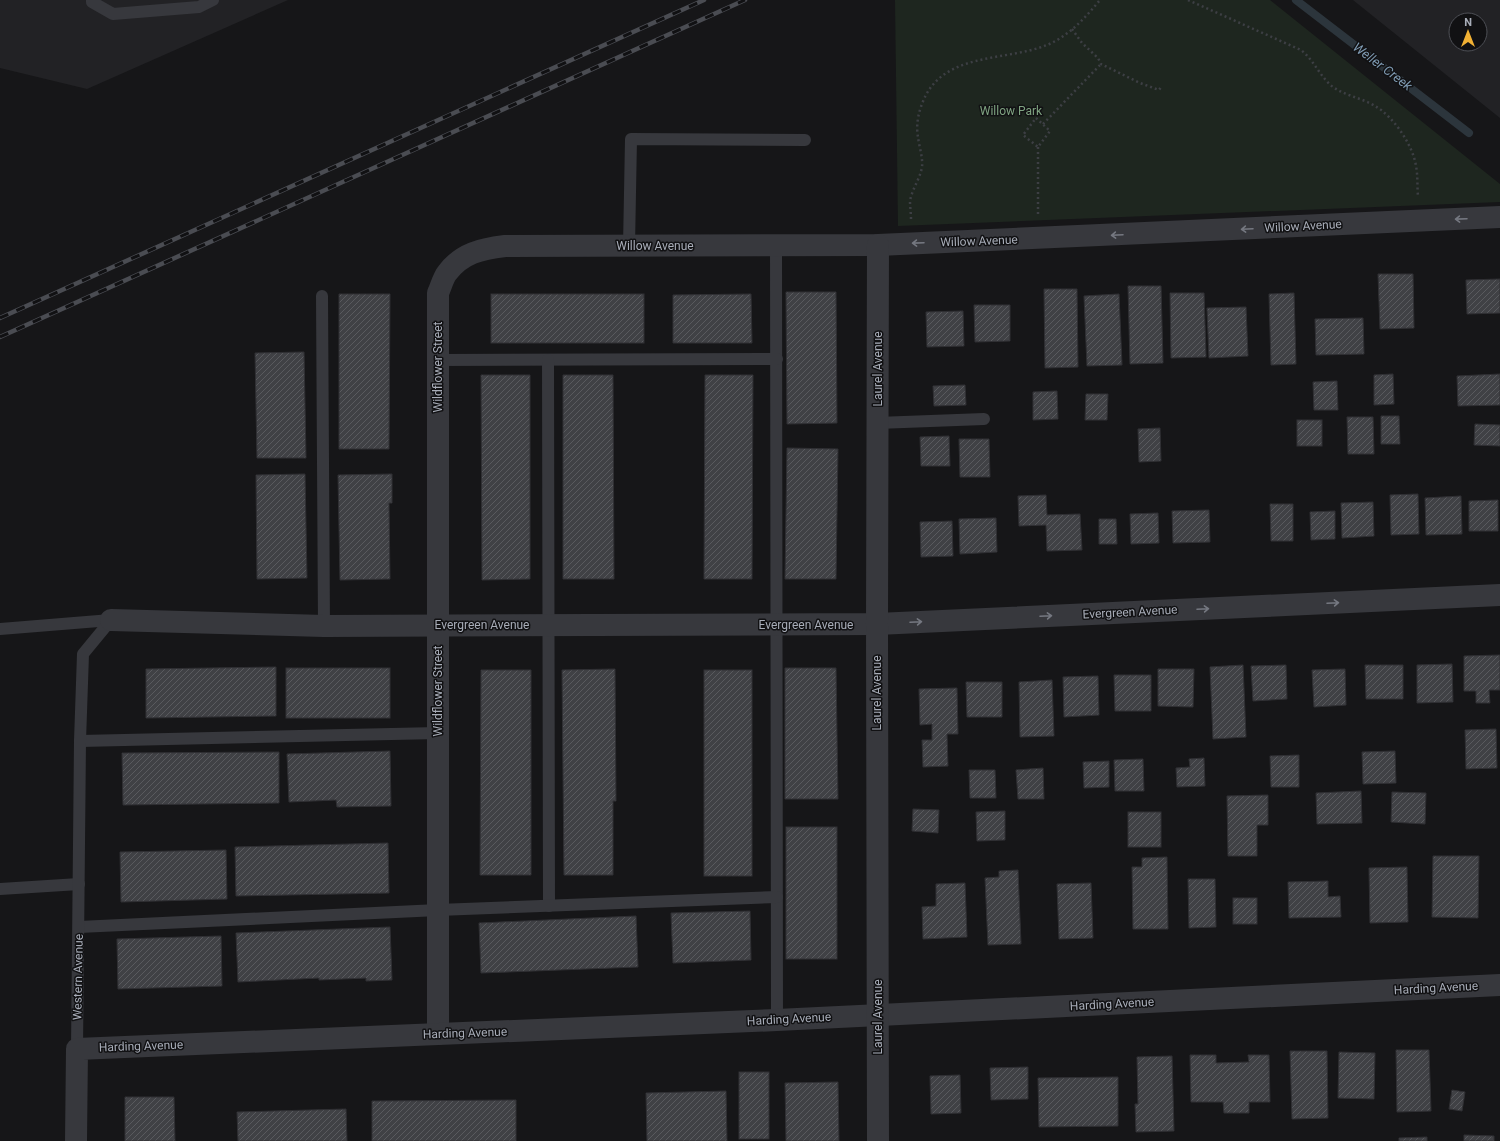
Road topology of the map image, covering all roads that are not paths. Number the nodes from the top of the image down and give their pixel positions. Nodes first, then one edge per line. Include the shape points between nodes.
1 (92, 0) edge
2 (213, 0) edge
3 (805, 140) dead end
4 (1500, 218) edge
5 (776, 245) junction
6 (878, 245) junction
7 (629, 246) junction
8 (460, 260) joint
9 (322, 296) dead end
10 (777, 359) junction
11 (438, 360) junction
12 (548, 360) junction
13 (984, 419) dead end
14 (878, 423) junction
15 (1500, 595) edge
16 (112, 620) junction
17 (777, 624) junction
18 (877, 624) junction
19 (438, 625) junction
20 (548, 625) junction
21 (324, 626) junction
22 (0, 629) edge
23 (438, 733) junction
24 (80, 741) junction
25 (79, 884) junction
26 (0, 889) edge
27 (777, 897) junction
28 (549, 906) junction
29 (438, 910) junction
30 (78, 927) junction
31 (1500, 985) edge
32 (878, 1015) junction
33 (777, 1020) junction
34 (438, 1034) junction
35 (77, 1049) junction
36 (76, 1141) edge
37 (878, 1141) edge

1 - 2 lane via 113,14 199,7
3 - 7 lane via 631,139
4 -> 6 street, Willow Avenue
5 - 6 street, Willow Avenue
5 - 7 street, Willow Avenue
5 - 10 lane
6 - 14 street, Laurel Avenue
7 - 8 street, Willow Avenue via 505,246 482,249
8 - 11 street, Wildflower Street via 446,274 438,293
9 - 21 lane
10 - 12 lane
10 - 17 lane
11 - 12 lane
11 - 19 street, Wildflower Street
12 - 20 lane
13 - 14 lane
14 - 18 street, Laurel Avenue
18 -> 15 street, Evergreen Avenue
16 - 21 street, Evergreen Avenue
16 - 22 lane
16 - 24 lane, Western Avenue via 83,654
17 - 18 street, Evergreen Avenue
17 - 20 street, Evergreen Avenue
17 - 27 lane
18 - 32 street, Laurel Avenue
19 - 20 street, Evergreen Avenue
19 - 21 street, Evergreen Avenue
19 - 23 street, Wildflower Street
20 - 28 lane
23 - 24 lane
23 - 29 street, Wildflower Street
24 - 25 lane, Western Avenue
25 - 26 lane
25 - 30 lane, Western Avenue
27 - 28 lane
27 - 33 lane
28 - 29 lane
29 - 30 lane
29 - 34 street, Wildflower Street
30 - 35 lane, Western Avenue
31 - 32 street, Harding Avenue
32 - 33 street, Harding Avenue
32 - 37 street, Laurel Avenue
33 - 34 street, Harding Avenue
34 - 35 street, Harding Avenue
35 - 36 street, Western Avenue

